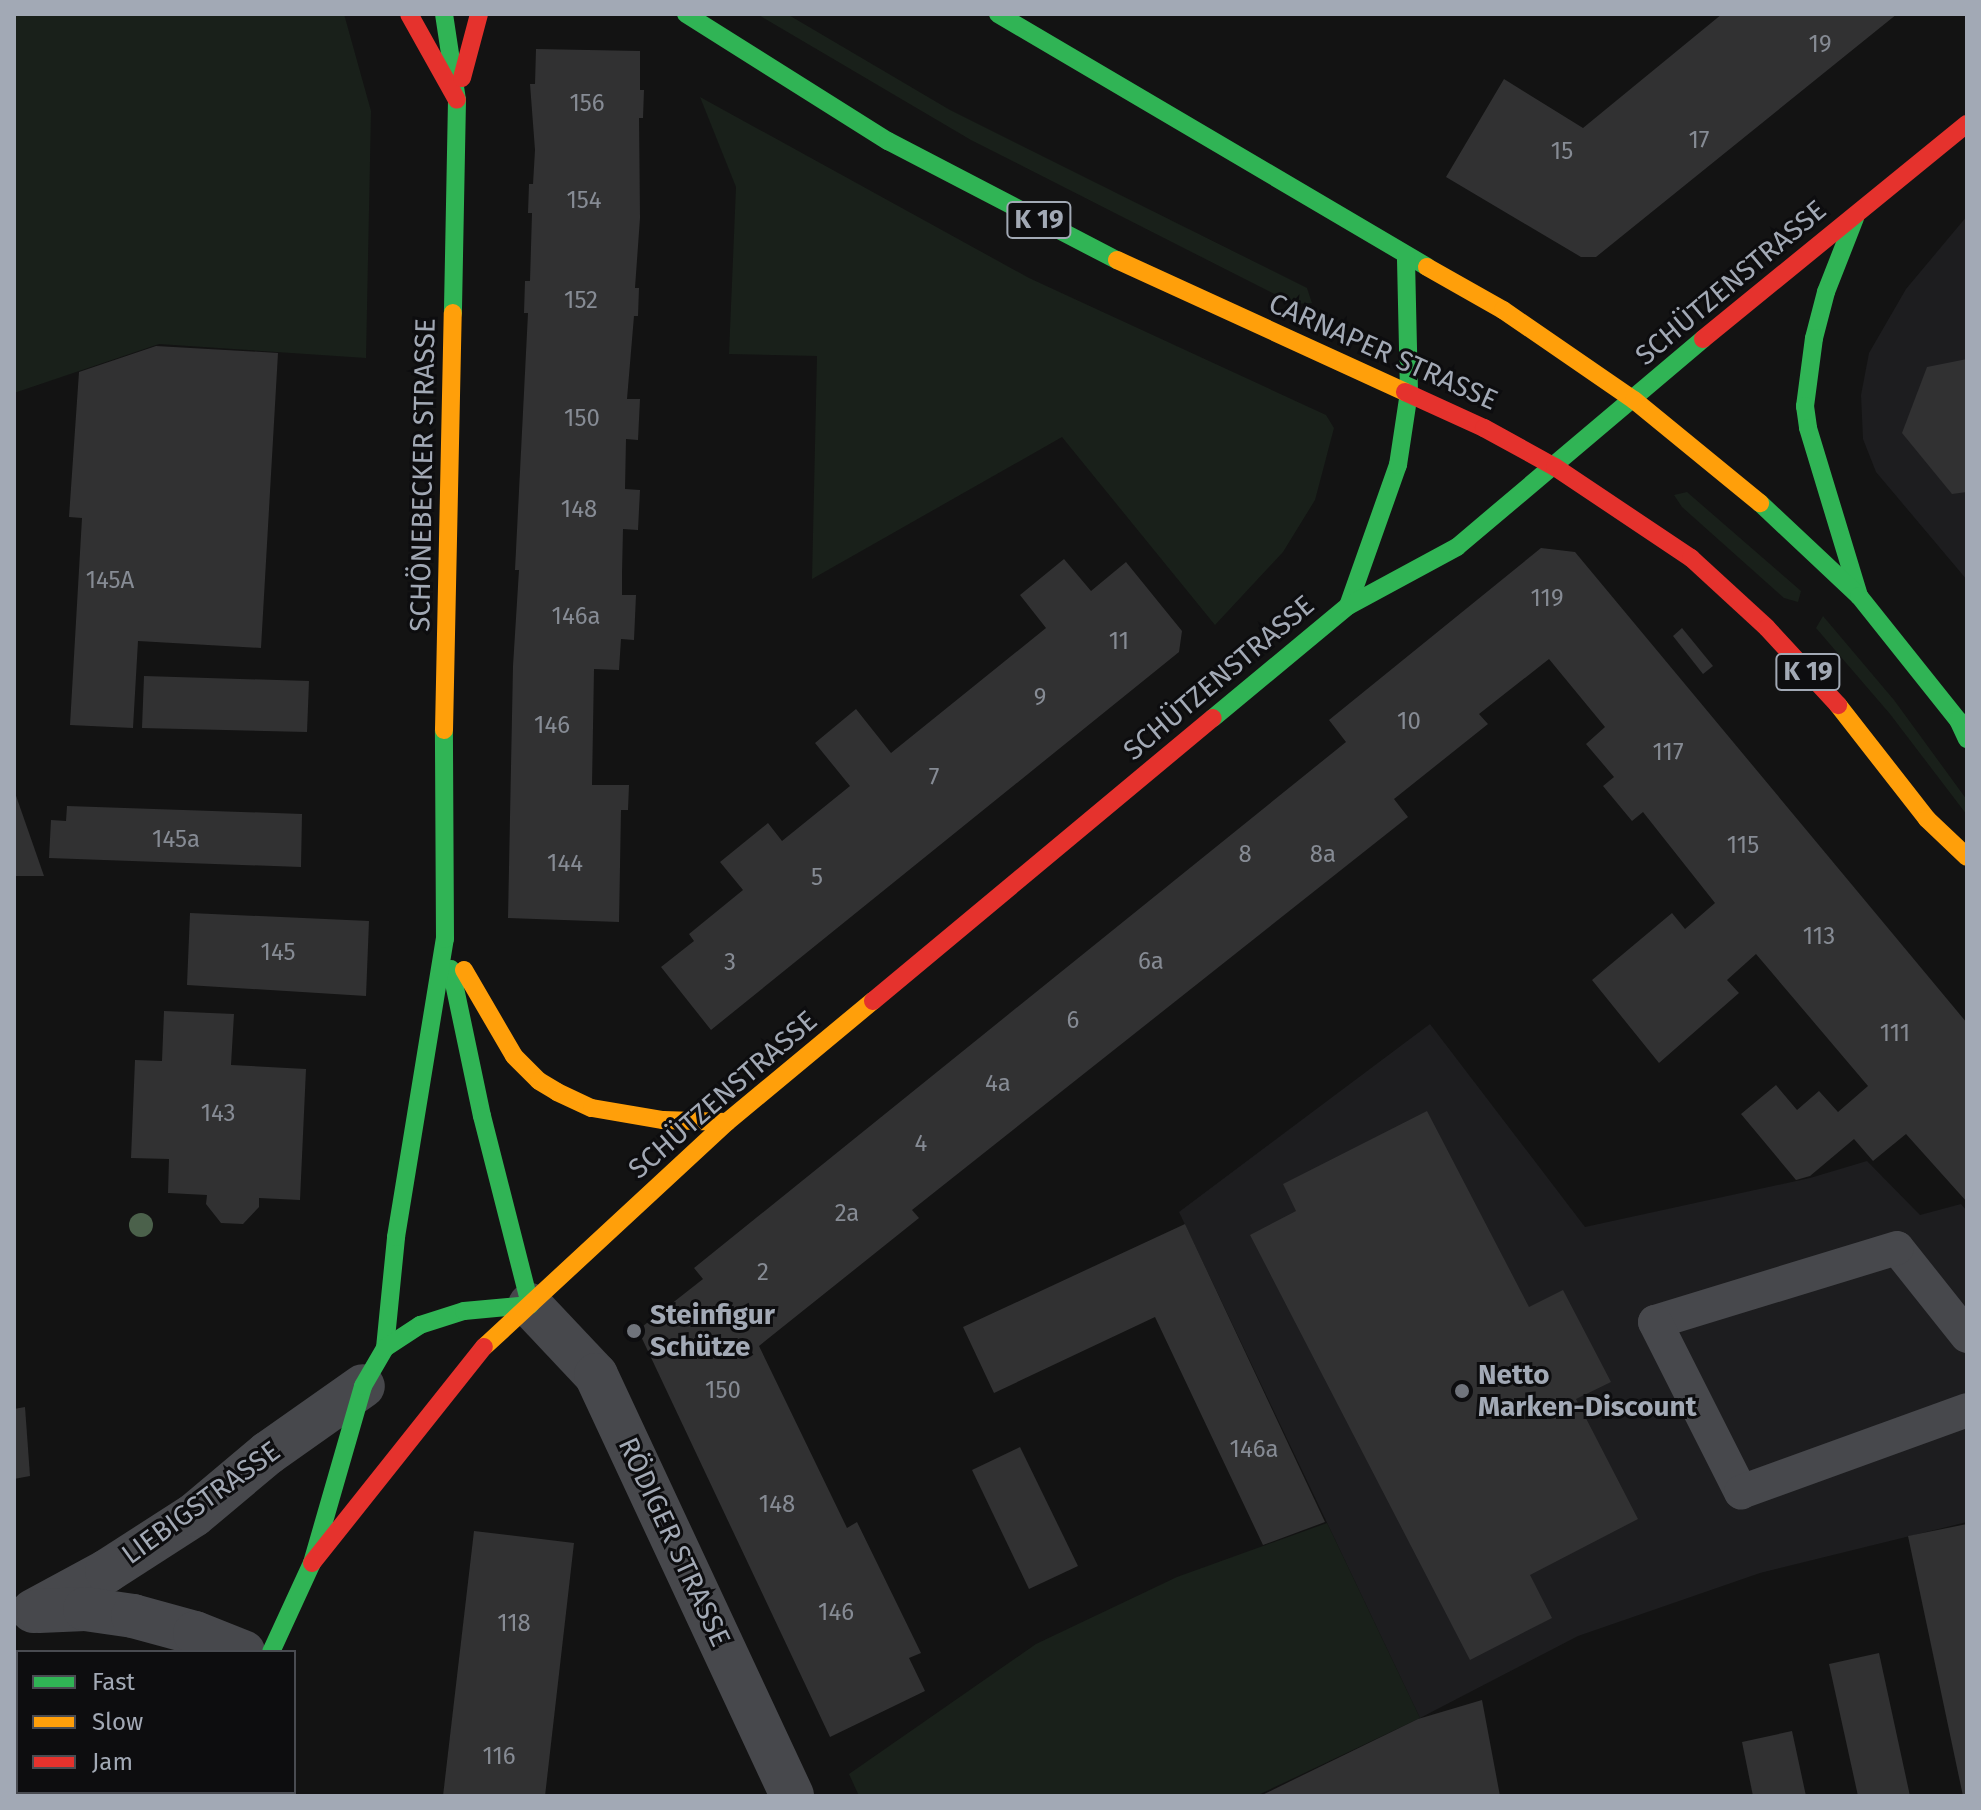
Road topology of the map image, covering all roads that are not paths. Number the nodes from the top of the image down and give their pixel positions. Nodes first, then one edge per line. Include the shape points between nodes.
1 (409, 14) edge
2 (444, 14) edge
3 (479, 14) edge
4 (686, 14) edge
5 (998, 14) edge
6 (457, 100) junction
7 (1967, 124) edge
8 (1855, 217) junction
9 (1406, 256) junction
10 (1409, 392) junction
11 (1634, 400) junction
12 (1555, 467) junction
13 (1859, 596) junction
14 (1348, 606) junction
15 (1967, 739) edge
16 (1967, 857) edge
17 (445, 939) junction
18 (727, 1122) junction
19 (530, 1305) junction
20 (1967, 1336) edge
21 (385, 1348) junction
22 (363, 1386) junction
23 (1967, 1410) edge
24 (312, 1563) junction
25 (23, 1613) edge
26 (238, 1650) edge
27 (272, 1650) edge
28 (792, 1796) edge

1 - 6 main road
2 - 6 main road, SCHÖNEBECKER STRASSE
3 - 6 main road
4 - 10 main road, CARNAPER STRASSE / K 19 via 888,141 1116,259
5 - 9 main road
6 - 17 main road, SCHÖNEBECKER STRASSE via 443,795
7 - 8 main road, SCHÜTZENSTRASSE
8 - 11 main road, SCHÜTZENSTRASSE
8 - 13 main road via 1826,292 1805,406
9 - 10 main road
9 - 11 main road via 1503,310
10 - 12 main road, CARNAPER STRASSE / K 19
10 - 14 main road via 1398,465
11 - 12 main road, SCHÜTZENSTRASSE
11 - 13 main road via 1740,485
12 - 14 main road, SCHÜTZENSTRASSE via 1457,547
12 - 16 main road, CARNAPER STRASSE / K 19 via 1691,558 1767,628 1844,711 1927,819
13 - 15 main road via 1958,720
14 - 18 main road, SCHÜTZENSTRASSE
17 - 18 main road via 514,1056 539,1081 592,1108 663,1120
17 - 19 main road via 482,1116
17 - 21 main road via 396,1237
18 - 19 main road, SCHÜTZENSTRASSE
19 - 21 main road via 464,1311 420,1325
19 - 24 main road via 480,1350
19 - 28 street, RÖDIGER STRASSE via 596,1375
20 - 23 lane via 1897,1248 1655,1322 1741,1492
21 - 22 main road
22 - 24 main road
22 - 25 street, LIEBIGSTRASSE via 268,1453 194,1515 107,1571
24 - 27 main road
25 - 26 street, LIEBIGSTRASSE via 85,1609 133,1616

